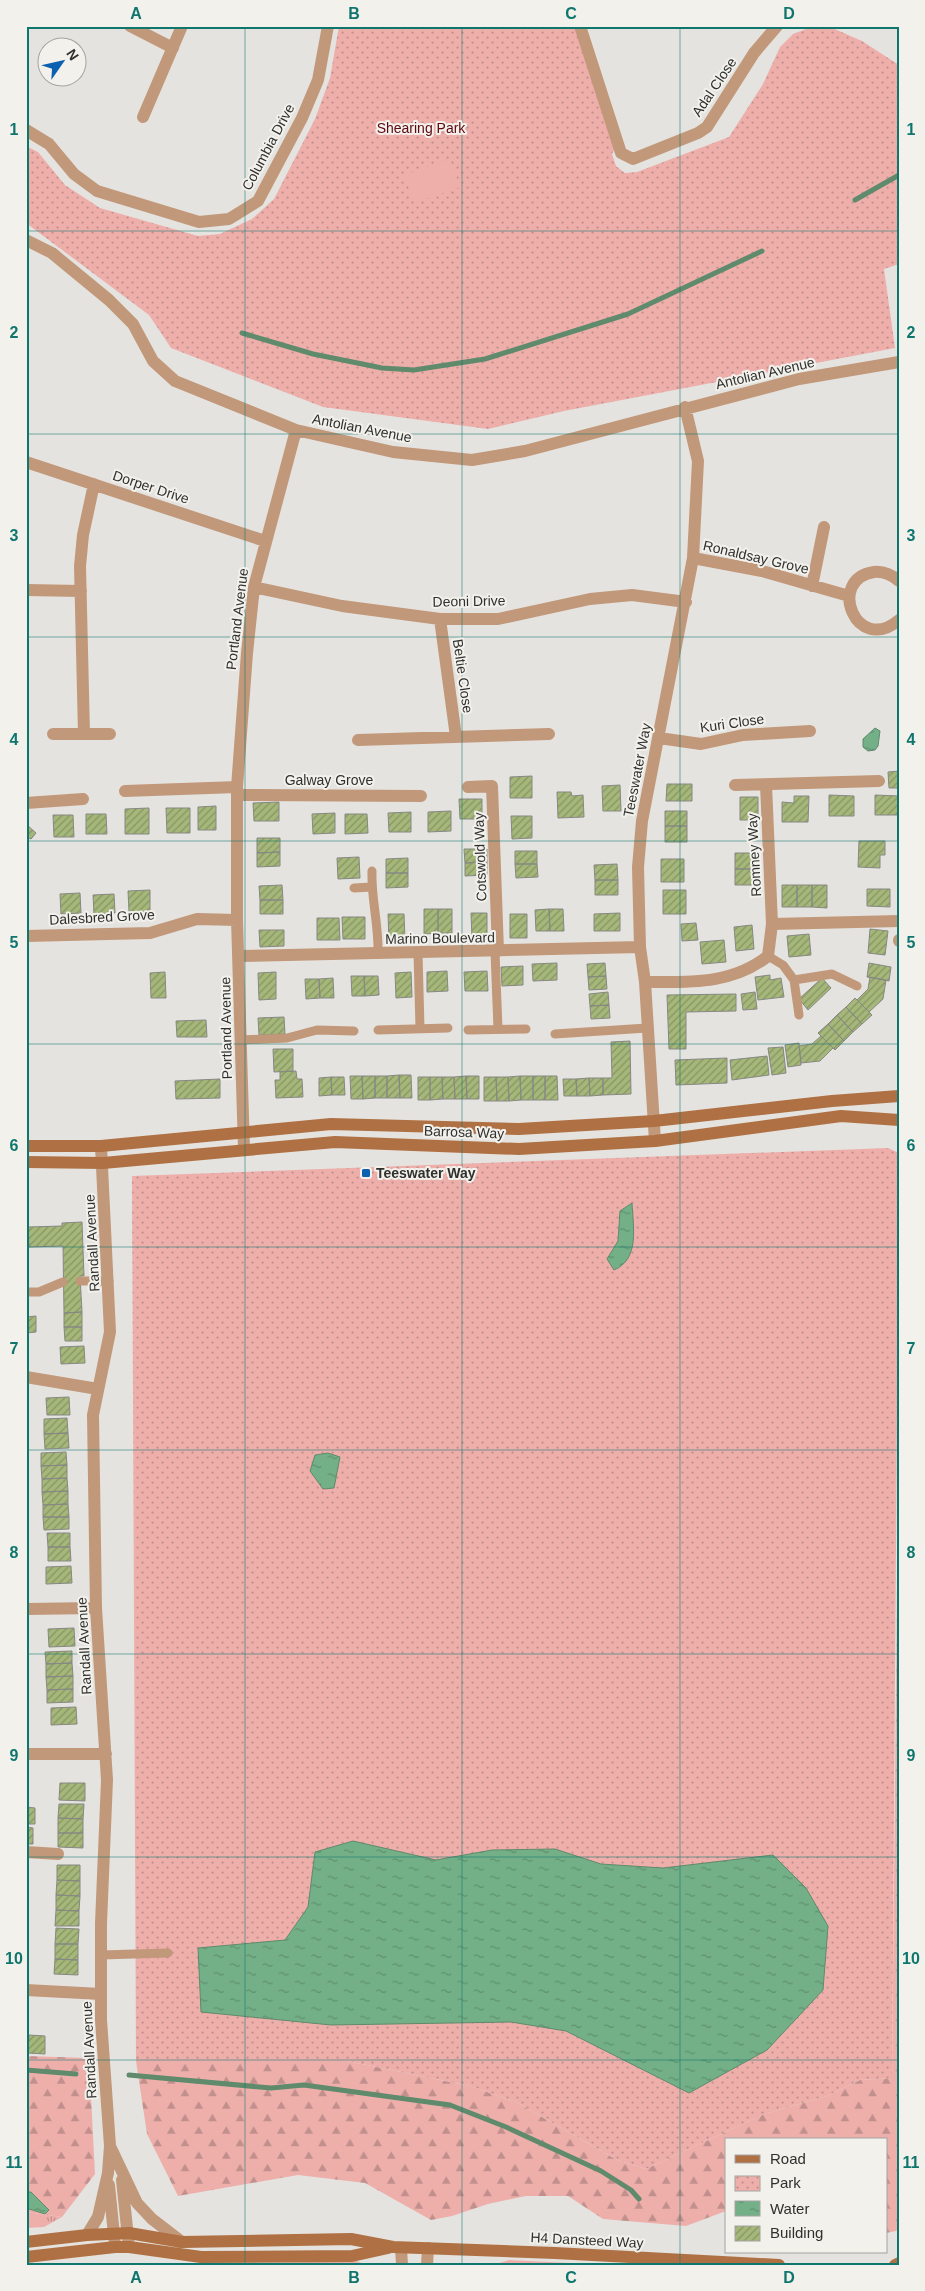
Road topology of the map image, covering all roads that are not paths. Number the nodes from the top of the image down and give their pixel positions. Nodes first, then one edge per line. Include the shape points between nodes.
1 (130, 26) edge
2 (182, 26) edge
3 (328, 26) edge
4 (580, 26) edge
5 (777, 26) edge
6 (173, 48) junction
7 (143, 117) dead end
8 (26, 130) edge
9 (26, 240) edge
10 (899, 362) edge
11 (686, 407) junction
12 (296, 430) junction
13 (26, 462) edge
14 (94, 484) junction
15 (824, 527) dead end
16 (265, 541) junction
17 (693, 558) junction
18 (899, 581) edge
19 (812, 586) junction
20 (254, 587) junction
21 (26, 590) edge
22 (81, 591) junction
23 (849, 596) junction
24 (686, 602) junction
25 (440, 619) junction
26 (899, 620) edge
27 (810, 731) dead end
28 (53, 734) dead end
29 (84, 734) junction
30 (110, 734) dead end
31 (549, 734) dead end
32 (456, 737) junction
33 (659, 738) junction
34 (358, 740) dead end
35 (879, 781) dead end
36 (735, 785) dead end
37 (766, 785) junction
38 (468, 787) dead end
39 (125, 791) dead end
40 (237, 791) junction
41 (421, 796) dead end
42 (83, 799) dead end
43 (26, 803) edge
44 (372, 871) dead end
45 (372, 887) junction
46 (354, 888) dead end
47 (238, 920) junction
48 (899, 921) edge
49 (772, 924) junction
50 (26, 936) edge
51 (640, 947) junction
52 (496, 952) junction
53 (418, 953) junction
54 (378, 954) junction
55 (240, 956) junction
56 (768, 956) junction
57 (794, 980) junction
58 (646, 982) junction
59 (857, 986) dead end
60 (799, 1015) dead end
61 (420, 1028) junction
62 (448, 1028) dead end
63 (647, 1028) junction
64 (526, 1029) dead end
65 (378, 1030) dead end
66 (468, 1030) dead end
67 (498, 1030) junction
68 (354, 1031) dead end
69 (555, 1034) dead end
70 (241, 1040) junction
71 (899, 1096) edge
72 (899, 1120) edge
73 (654, 1121) junction
74 (244, 1131) junction
75 (655, 1141) junction
76 (26, 1146) edge
77 (101, 1146) junction
78 (244, 1149) junction
79 (26, 1162) edge
80 (103, 1163) junction
81 (80, 1281) dead end
82 (109, 1281) junction
83 (63, 1282) dead end
84 (26, 1292) edge
85 (26, 1377) edge
86 (98, 1389) junction
87 (96, 1608) junction
88 (26, 1609) edge
89 (26, 1754) edge
90 (106, 1754) junction
91 (26, 1852) edge
92 (58, 1854) dead end
93 (168, 1953) dead end
94 (101, 1955) junction
95 (26, 1990) edge
96 (101, 1994) junction
97 (110, 2146) junction
98 (121, 2168) junction
99 (108, 2174) junction
100 (129, 2233) junction
101 (114, 2234) junction
102 (88, 2235) junction
103 (26, 2242) edge
104 (182, 2242) junction
105 (115, 2247) junction
106 (129, 2247) junction
107 (397, 2248) junction
108 (428, 2248) junction
109 (26, 2257) edge
110 (899, 2263) edge
111 (402, 2265) edge
112 (427, 2265) edge
113 (779, 2265) edge
114 (895, 2265) edge

1 - 6 street
2 - 6 street
3 - 8 street, Columbia Drive via 318,80 302,118 258,201 229,218 199,222 97,192 74,174 49,144
4 - 5 street, Adal Close via 621,153 632,159 698,133 707,126 754,53
6 - 7 street
9 - 12 street, Antolian Avenue via 52,253 109,300 133,324 154,361 175,380
10 - 11 street, Antolian Avenue via 799,379
11 - 12 street, Antolian Avenue via 525,451 472,460 393,452
11 - 17 street, Teeswater Way via 698,461
12 - 16 street, Portland Avenue
13 - 14 street, Dorper Drive
14 - 16 street, Dorper Drive
14 - 22 street via 83,535
15 - 19 street, Ronaldsay Grove
16 - 20 street, Portland Avenue
17 - 19 street, Ronaldsay Grove via 762,571
17 - 24 street, Teeswater Way
18 - 23 street via 886,573 867,574 858,579
19 - 23 street, Ronaldsay Grove
20 - 25 street, Deoni Drive via 342,606
20 - 40 street, Portland Avenue
21 - 22 street
22 - 29 street
23 - 26 street via 852,614 865,627 884,629
24 - 25 street, Deoni Drive via 632,595 590,599 498,618
24 - 33 street, Teeswater Way
25 - 32 street, Beltie Close
27 - 33 street, Kuri Close via 743,735 701,744
28 - 29 street
29 - 30 street
31 - 32 street
32 - 34 street
33 - 51 street, Teeswater Way via 642,821 638,867
35 - 37 street
36 - 37 street
37 - 49 street, Romney Way
38 - 52 street, Cotswold Way via 492,786
39 - 40 street
40 - 41 street, Galway Grove
40 - 47 street, Portland Avenue
42 - 43 street
44 - 45 lane
45 - 46 lane
45 - 54 lane via 379,927
47 - 50 street, Dalesbred Grove via 197,919 150,933
47 - 55 street, Portland Avenue
48 - 49 street
49 - 56 street, Romney Way
51 - 52 street, Marino Boulevard
51 - 58 street, Teeswater Way
52 - 53 street, Marino Boulevard
52 - 67 lane
53 - 54 street, Marino Boulevard
53 - 61 lane
54 - 55 street, Marino Boulevard
55 - 70 street, Portland Avenue
56 - 57 lane via 783,965
56 - 58 street via 756,966 707,982
57 - 59 lane via 832,974
57 - 60 lane
58 - 63 street, Teeswater Way
61 - 62 lane
61 - 65 lane
63 - 69 lane
63 - 73 street, Teeswater Way
64 - 67 lane
66 - 67 lane
68 - 70 lane via 318,1030 287,1038
70 - 74 street, Portland Avenue
71 - 73 street, Barrosa Way via 832,1100
72 - 75 street, Barrosa Way via 841,1116
73 - 74 street, Barrosa Way via 520,1129 332,1124
73 - 75 street, Teeswater Way
74 - 77 street, Barrosa Way
74 - 78 street, Portland Avenue
75 - 78 street, Barrosa Way via 519,1149 335,1142
76 - 77 street, Barrosa Way
77 - 80 street, Randall Avenue
78 - 80 street, Barrosa Way
79 - 80 street, Barrosa Way
80 - 82 street, Randall Avenue
81 - 82 lane
82 - 86 street, Randall Avenue via 110,1332
83 - 84 lane via 39,1292
85 - 86 street
86 - 87 street, Randall Avenue via 93,1415
87 - 88 street
87 - 90 street, Randall Avenue
89 - 90 street
90 - 94 street, Randall Avenue
91 - 92 street
93 - 94 lane
94 - 96 street, Randall Avenue
95 - 96 street
96 - 97 street, Randall Avenue
97 - 98 street, Randall Avenue
97 - 99 street, Randall Avenue
98 - 100 street
98 - 104 street, Randall Avenue via 137,2203
99 - 101 street
99 - 102 street, Randall Avenue via 98,2217
100 - 101 street, H4 Dansteed Way
100 - 104 street, H4 Dansteed Way
100 - 106 street
101 - 102 street, H4 Dansteed Way
101 - 105 street
102 - 103 street, H4 Dansteed Way
104 - 107 street, H4 Dansteed Way via 351,2239
105 - 106 street, H4 Dansteed Way
105 - 109 street, H4 Dansteed Way
106 - 107 street, H4 Dansteed Way via 201,2257 352,2256
107 - 108 street, H4 Dansteed Way
107 - 111 street
108 - 112 street
108 - 113 street, H4 Dansteed Way
110 - 114 street

